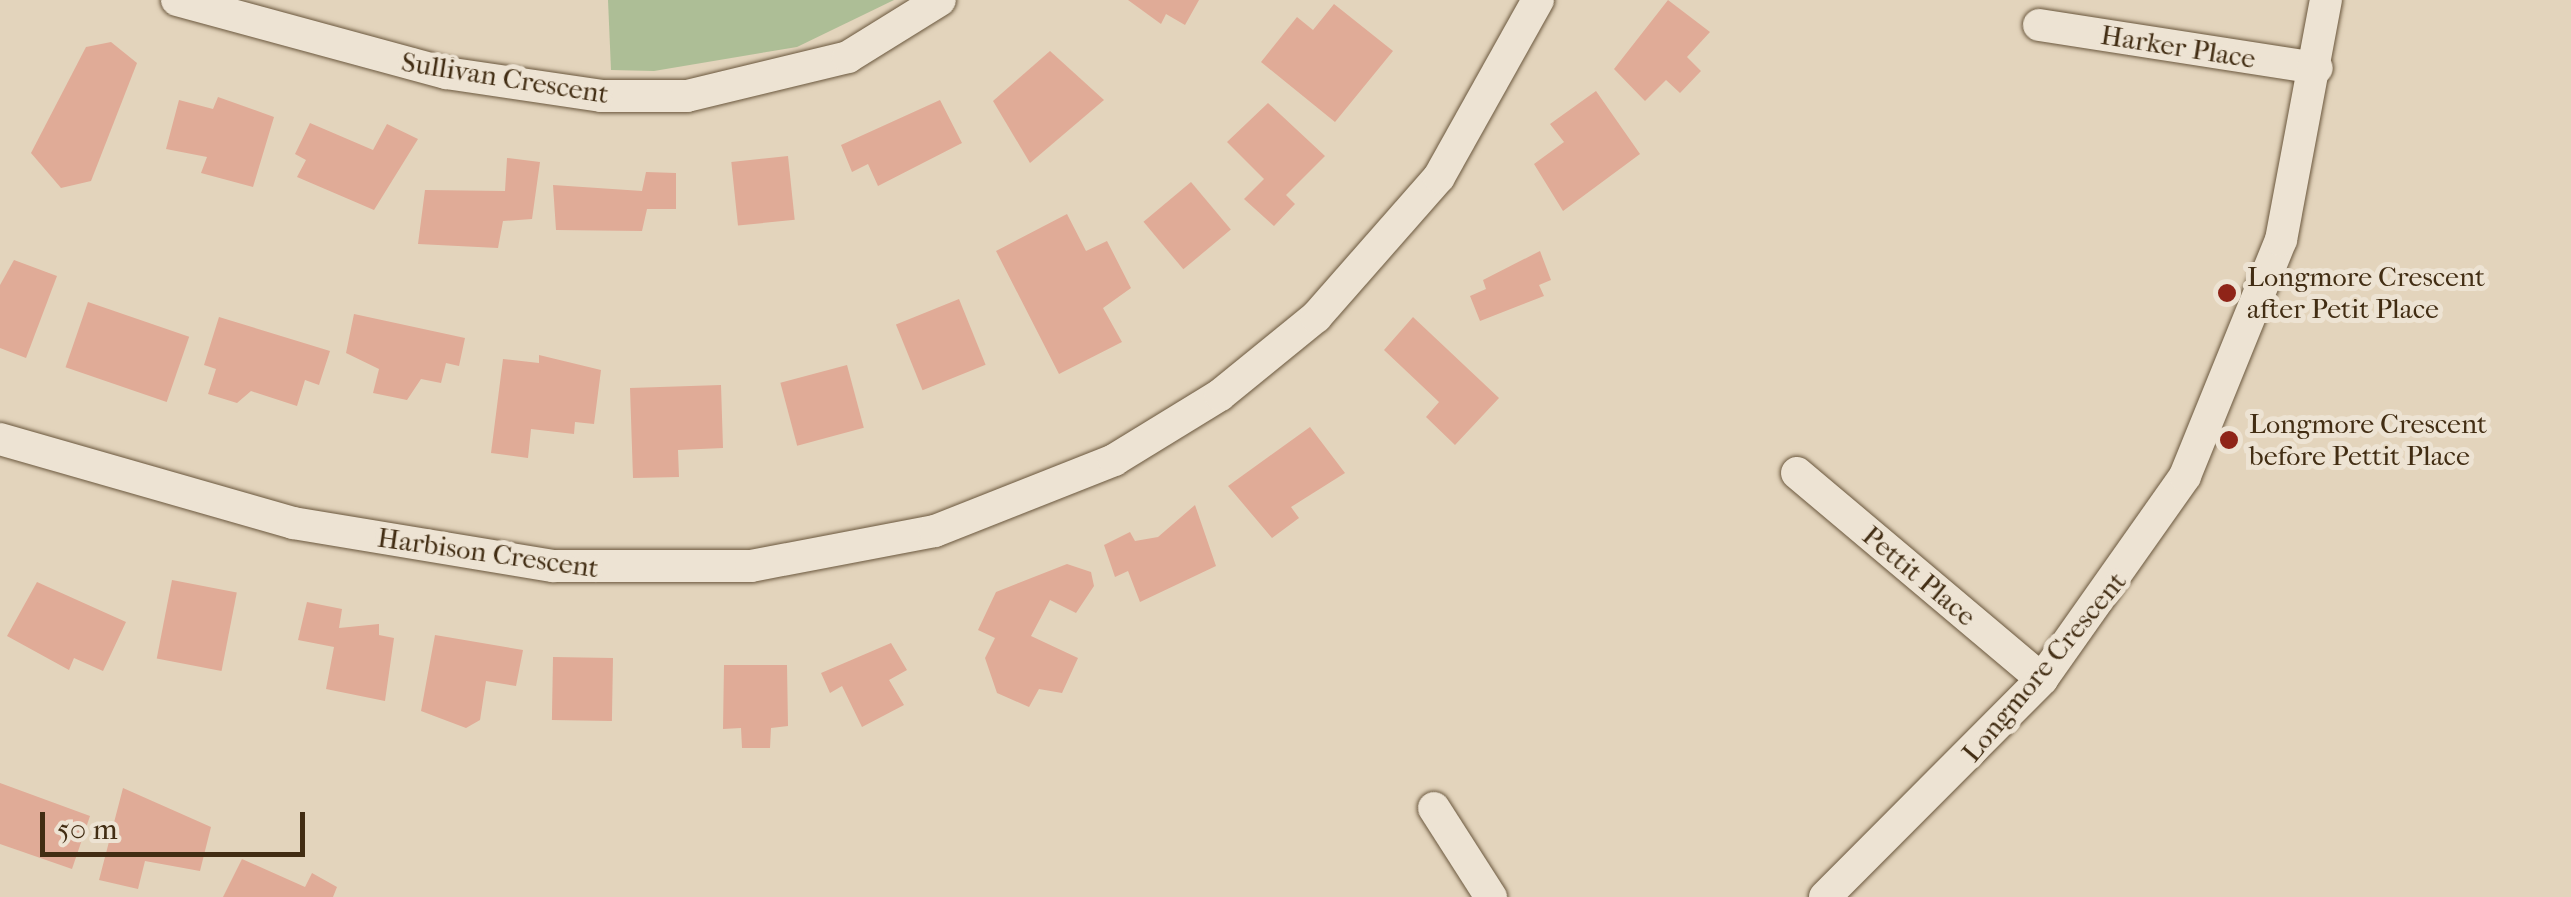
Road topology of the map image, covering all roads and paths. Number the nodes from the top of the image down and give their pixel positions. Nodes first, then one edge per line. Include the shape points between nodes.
1 (177, 0) edge
2 (940, 0) edge
3 (1538, 0) edge
4 (2326, 0) edge
5 (2039, 24) dead end
6 (2317, 68) junction
7 (0, 438) edge
8 (1796, 473) dead end
9 (2042, 679) junction
10 (1434, 808) dead end
11 (1490, 897) edge
12 (1825, 897) edge

1 - 2 street, Sullivan Crescent via 446,73 600,96 687,96 848,57
3 - 7 street, Harbison Crescent via 1440,176 1316,317 1220,395 1114,460 935,531 751,566 553,566 293,523
4 - 6 street, Longmore Crescent
5 - 6 street, Harker Place
6 - 9 street, Longmore Crescent via 2281,240 2222,401 2143,548
8 - 9 street, Pettit Place
9 - 12 street, Longmore Crescent
10 - 11 street

